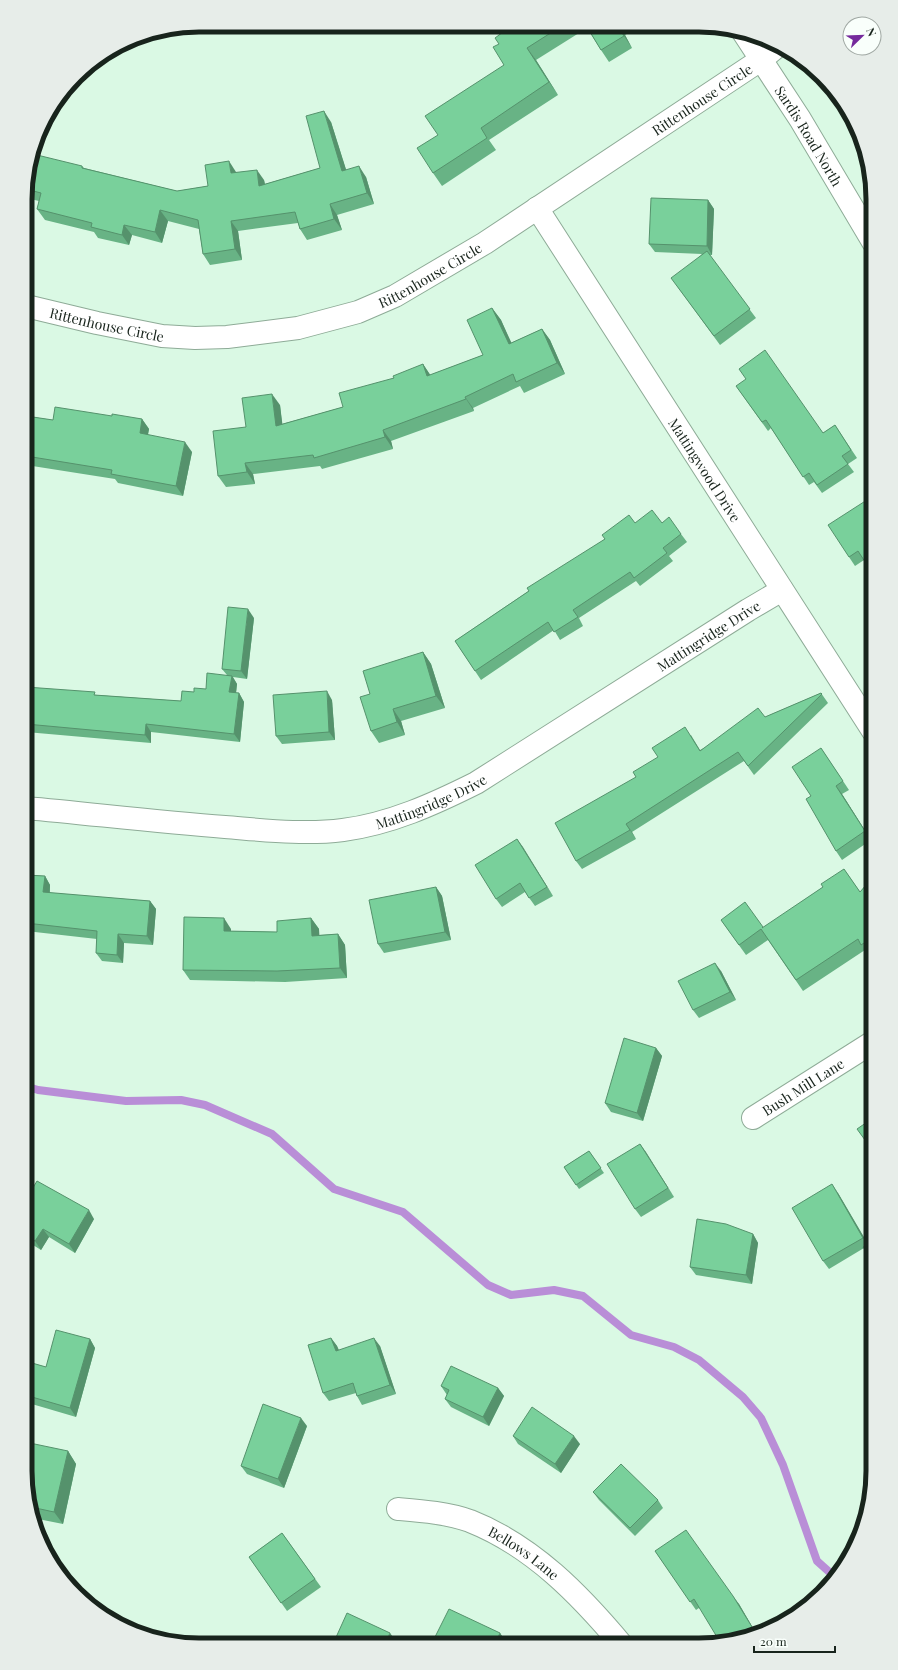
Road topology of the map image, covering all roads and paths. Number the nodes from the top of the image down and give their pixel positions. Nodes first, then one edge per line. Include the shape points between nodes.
1 (748, 40) edge
2 (774, 49) edge
3 (762, 59) junction
4 (537, 208) junction
5 (866, 230) edge
6 (32, 307) edge
7 (782, 590) junction
8 (866, 720) edge
9 (32, 809) edge
10 (866, 1046) edge
11 (753, 1118) dead end
12 (398, 1509) dead end
13 (616, 1638) edge

1 - 3 street, Sardis Road North
2 - 3 street, Rittenhouse Circle
3 - 4 street, Rittenhouse Circle
3 - 5 street, Sardis Road North
4 - 6 street, Rittenhouse Circle via 485,243 395,296 358,312 298,328 227,337 169,336
4 - 7 street, Mattingwood Drive
7 - 8 street, Mattingwood Drive
7 - 9 street, Mattingridge Drive via 476,783 443,800 377,823 342,830 304,832
10 - 11 street, Bush Mill Lane
12 - 13 street, Bellows Lane via 463,1519 501,1536 534,1556 568,1586 598,1615

